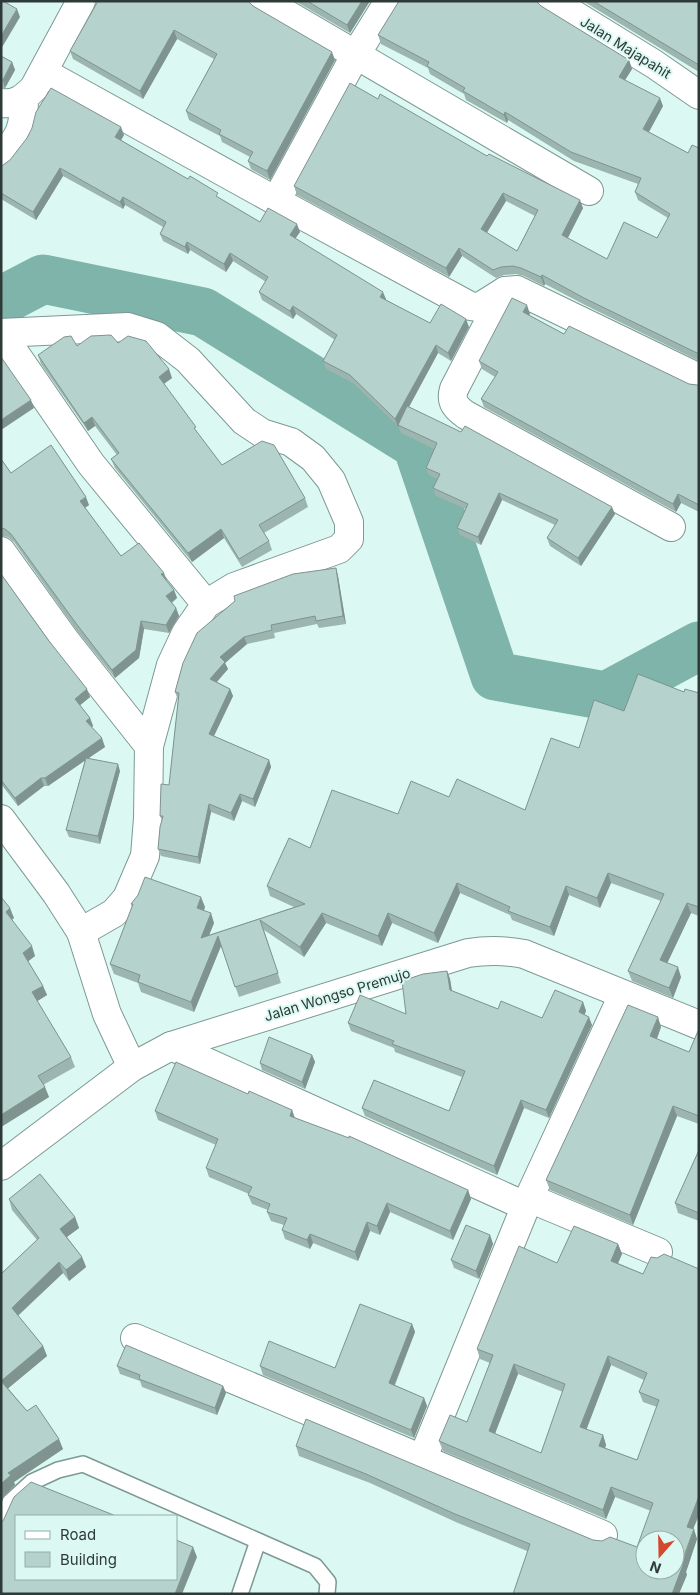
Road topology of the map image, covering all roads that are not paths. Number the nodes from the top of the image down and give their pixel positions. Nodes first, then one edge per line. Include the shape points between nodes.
1 (81, 1) edge
2 (264, 1) edge
3 (389, 1) edge
4 (552, 1) edge
5 (356, 54) junction
6 (43, 72) junction
7 (699, 95) edge
8 (13, 100) edge
9 (1, 158) edge
10 (589, 191) dead end
11 (276, 201) junction
12 (505, 291) junction
13 (1, 333) edge
14 (699, 378) edge
15 (672, 527) dead end
16 (1, 552) edge
17 (206, 604) junction
18 (149, 746) junction
19 (1, 819) edge
20 (81, 932) junction
21 (623, 995) junction
22 (699, 1025) edge
23 (171, 1046) junction
24 (132, 1067) junction
25 (1, 1166) edge
26 (527, 1202) junction
27 (658, 1252) dead end
28 (135, 1338) dead end
29 (422, 1460) junction
30 (1, 1524) edge
31 (603, 1535) dead end
32 (258, 1541) junction
33 (240, 1594) edge
34 (328, 1594) edge

1 - 6 street
2 - 5 street
3 - 5 street
4 - 7 street, Jalan Majapahit
5 - 10 street
5 - 11 street
6 - 8 street via 34,88
6 - 11 street
8 - 9 street via 23,125 18,138
11 - 12 street via 470,306 481,306
12 - 14 street via 517,290
12 - 15 street via 454,389 453,403 457,409
13 - 17 street via 90,464
13 - 17 street via 128,327 156,336 188,360 244,421 262,432 291,442 313,458 331,480 349,522 349,539 339,549 234,587
16 - 18 street
17 - 18 street via 186,633 171,665
18 - 20 street via 145,856 127,898 114,913
19 - 20 street
20 - 24 street via 107,1014
21 - 22 street, Jalan Wongso Premujo
21 - 23 street, Jalan Wongso Premujo via 524,954 488,950 468,953
21 - 26 street
23 - 24 street, Jalan Wongso Premujo
23 - 26 street
24 - 25 street, Jalan Wongso Premujo
26 - 27 street
26 - 29 street
28 - 29 street
29 - 31 street
30 - 32 lane via 10,1502 32,1482 58,1470 83,1464
32 - 33 lane
32 - 34 lane via 315,1566 328,1582

